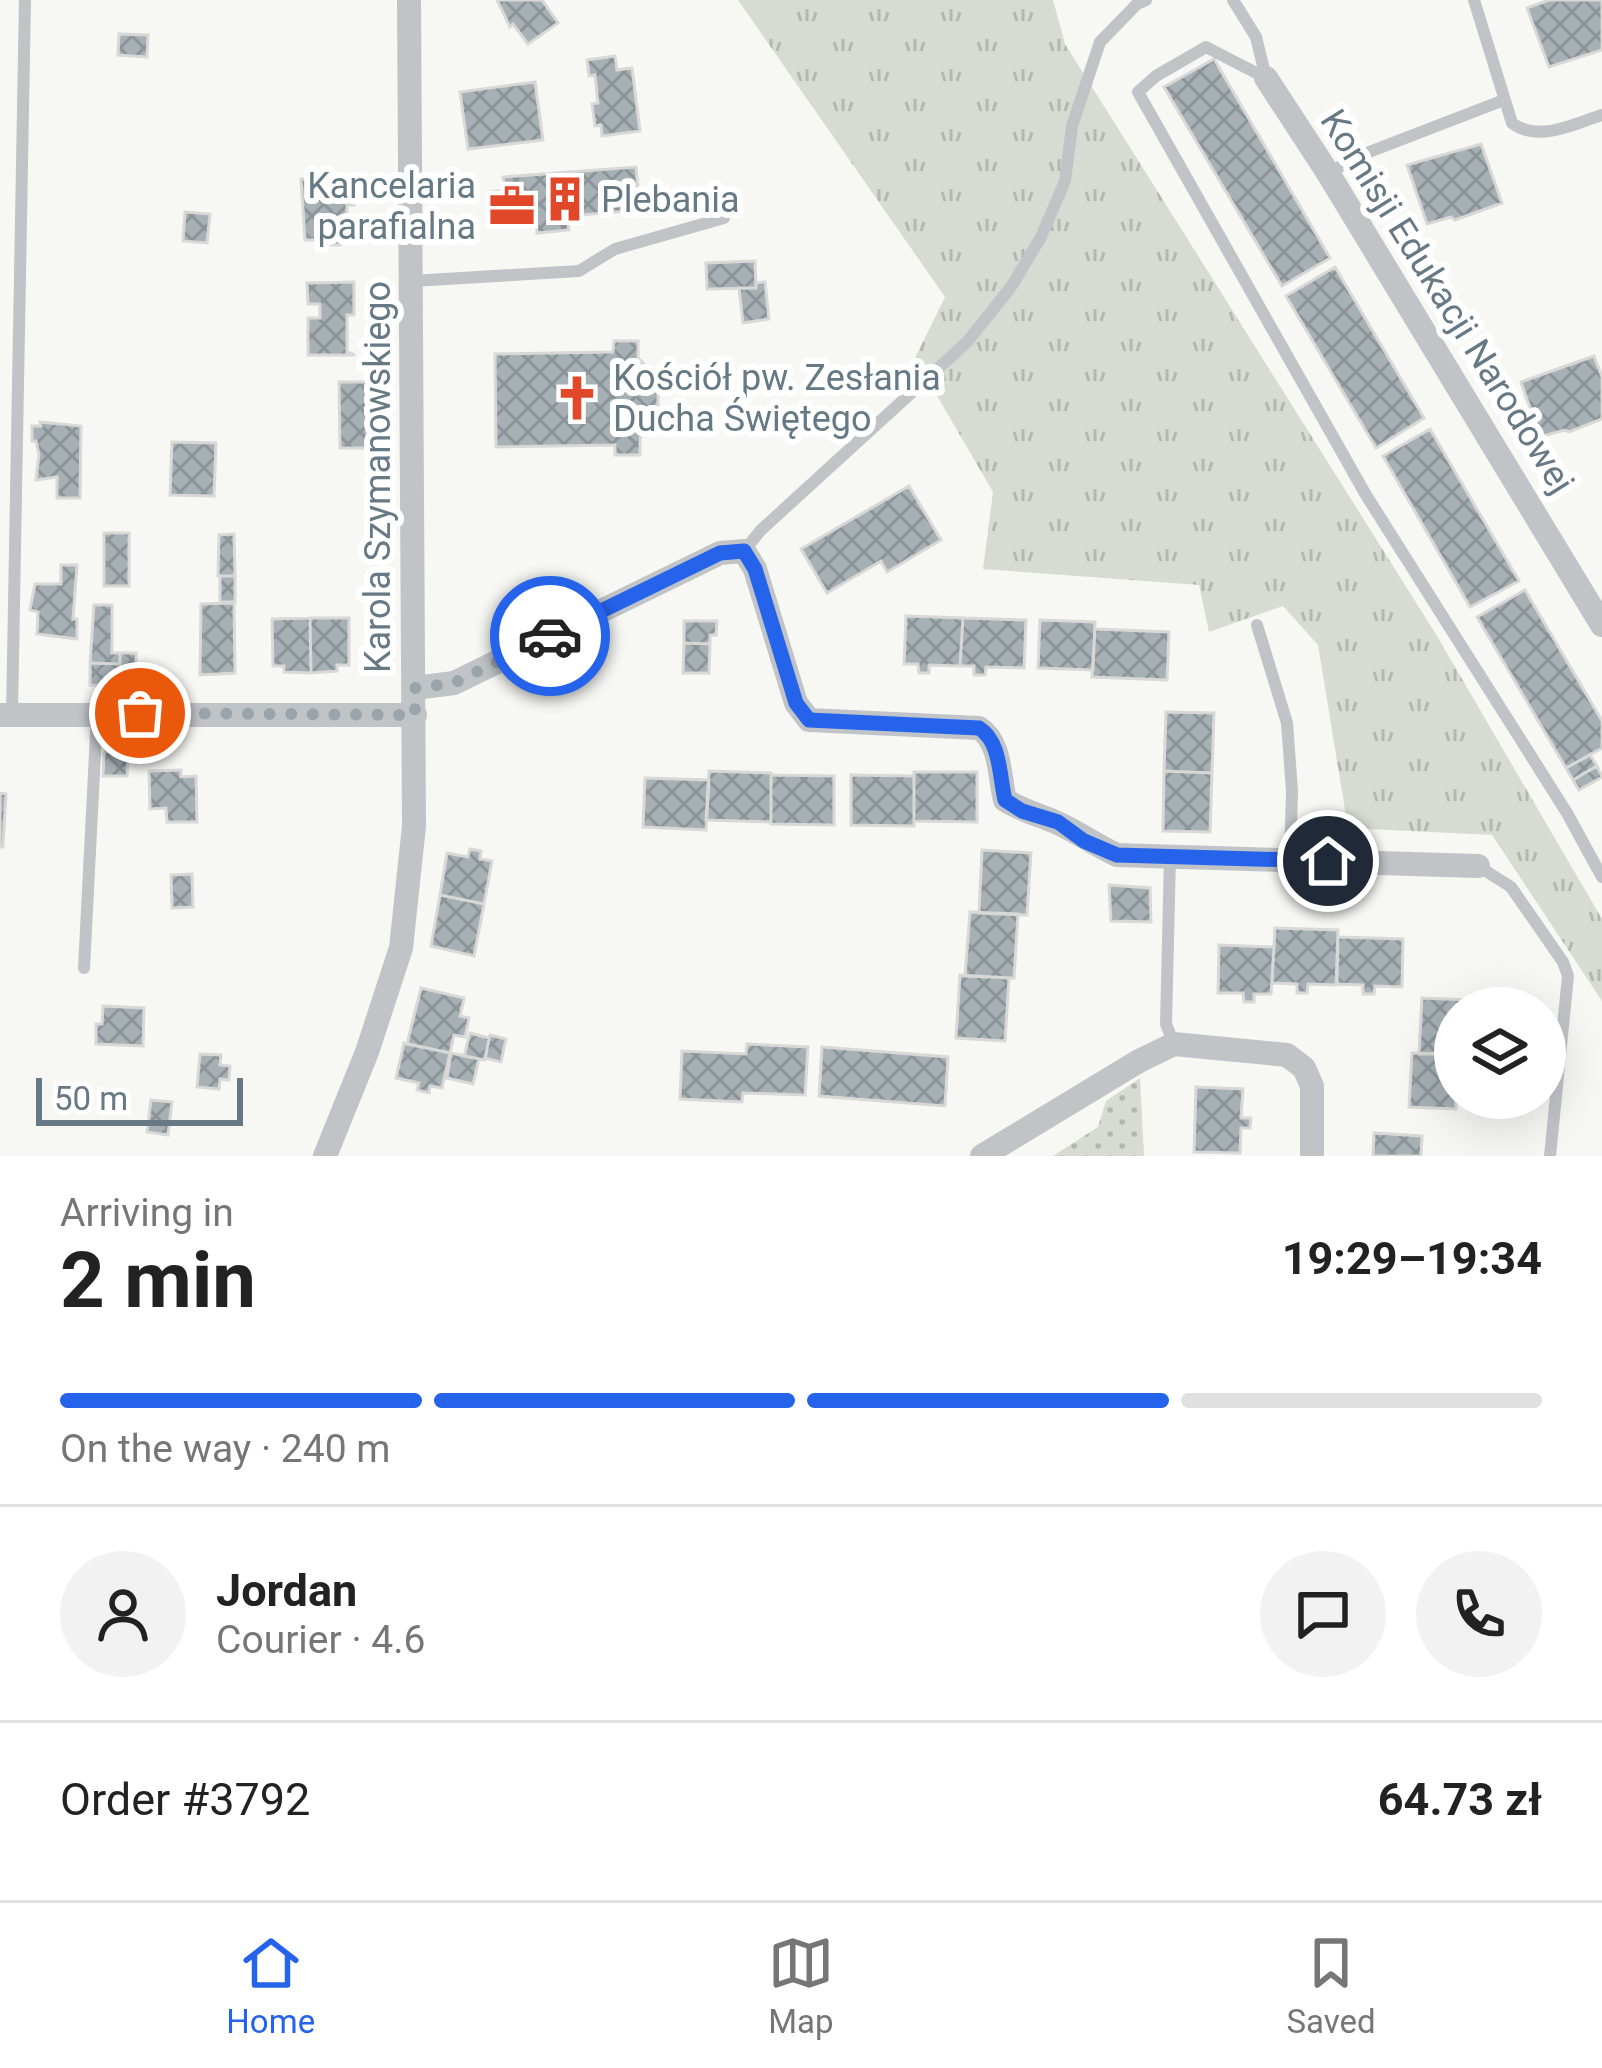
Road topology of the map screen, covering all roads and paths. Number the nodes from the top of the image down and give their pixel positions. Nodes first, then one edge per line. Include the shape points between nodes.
1 (25, 0) edge
2 (409, 0) edge
3 (1146, 0) edge
4 (1233, 0) edge
5 (1474, 0) edge
6 (1266, 78) junction
7 (1504, 100) junction
8 (1602, 115) edge
9 (1328, 173) junction
10 (724, 218) dead end
11 (412, 280) junction
12 (744, 551) junction
13 (1257, 625) dead end
14 (1602, 625) edge
15 (415, 688) junction
16 (97, 713) junction
17 (6, 715) edge
18 (415, 715) junction
19 (1170, 857) junction
20 (1290, 860) junction
21 (1478, 866) joint
22 (1602, 877) edge
23 (84, 968) dead end
24 (1174, 1044) junction
25 (325, 1156) edge
26 (982, 1156) edge
27 (1312, 1156) edge
28 (1550, 1156) edge

1 - 17 lane
2 - 11 street, Karola Szymanowskiego
3 - 12 lane via 1100,42 1072,125 1065,181 1011,287 967,342
4 - 6 lane via 1256,37
5 - 7 lane
6 - 9 street, Komisji Edukacji Narodowej
6 - 22 lane via 1206,47 1138,92 1366,495
7 - 8 lane via 1525,133
7 - 9 lane
9 - 14 street, Komisji Edukacji Narodowej
10 - 11 lane via 615,249 579,272
11 - 15 street, Karola Szymanowskiego
12 - 15 street via 720,553 454,683
12 - 19 street via 796,703 809,720 979,728 995,748 1005,800 1117,855
13 - 20 lane via 1287,723
15 - 18 street, Karola Szymanowskiego
16 - 17 street
16 - 18 street
16 - 23 lane
18 - 25 street, Karola Szymanowskiego via 401,948
19 - 20 street
19 - 24 lane via 1166,1024
20 - 21 street
21 - 28 lane via 1511,887 1568,976
24 - 26 street
24 - 27 street via 1287,1055 1304,1068 1312,1086

